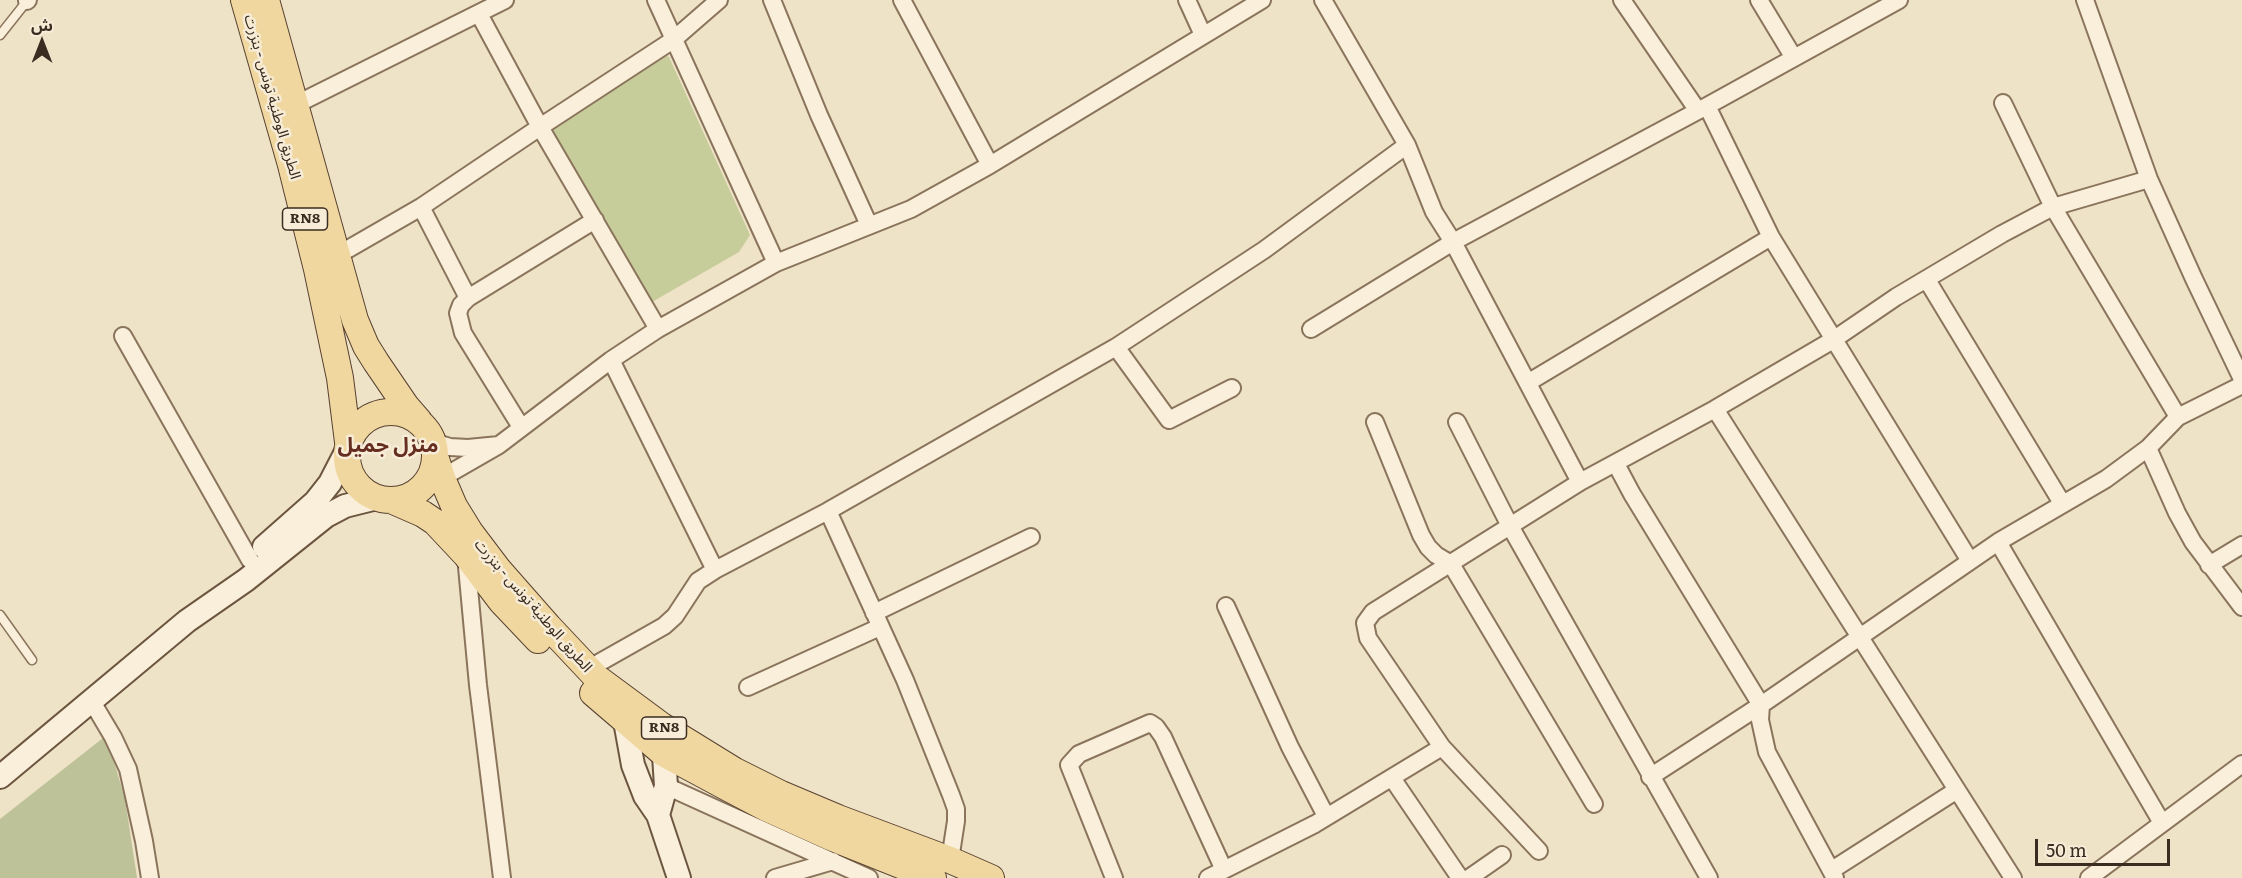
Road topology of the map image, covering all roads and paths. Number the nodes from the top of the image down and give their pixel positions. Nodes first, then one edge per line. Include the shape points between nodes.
1 (28, 0) edge
2 (244, 0) edge
3 (266, 0) edge
4 (505, 0) edge
5 (656, 0) edge
6 (719, 0) edge
7 (772, 0) edge
8 (902, 0) edge
9 (1187, 0) edge
10 (1262, 0) edge
11 (1323, 0) edge
12 (1622, 0) edge
13 (1759, 0) edge
14 (1899, 0) edge
15 (2085, 0) edge
16 (478, 14) junction
17 (13, 19) junction
18 (0, 24) edge
19 (0, 35) edge
20 (1203, 36) junction
21 (673, 40) junction
22 (1794, 58) junction
23 (2003, 103) dead end
24 (295, 105) junction
25 (1702, 108) junction
26 (540, 127) junction
27 (1407, 145) junction
28 (990, 165) junction
29 (2149, 179) junction
30 (421, 207) junction
31 (2053, 207) junction
32 (595, 220) junction
33 (869, 225) junction
34 (1771, 237) junction
35 (1453, 242) junction
36 (336, 256) junction
37 (776, 263) junction
38 (1928, 280) junction
39 (468, 298) junction
40 (658, 329) junction
41 (1311, 329) dead end
42 (123, 336) dead end
43 (1833, 340) junction
44 (1116, 347) junction
45 (611, 360) junction
46 (2242, 380) edge
47 (1529, 382) junction
48 (2242, 386) edge
49 (1232, 388) dead end
50 (1715, 409) junction
51 (2178, 417) junction
52 (1375, 422) dead end
53 (1457, 422) dead end
54 (521, 428) junction
55 (348, 446) junction
56 (499, 446) junction
57 (2148, 448) junction
58 (432, 449) junction
59 (1616, 464) junction
60 (1580, 482) junction
61 (384, 499) junction
62 (2062, 503) junction
63 (828, 511) junction
64 (1510, 526) junction
65 (1031, 537) dead end
66 (1998, 542) junction
67 (2242, 545) edge
68 (466, 555) junction
69 (250, 560) junction
70 (1970, 561) junction
71 (1451, 564) junction
72 (2209, 565) junction
73 (715, 570) junction
74 (1226, 606) dead end
75 (2242, 607) edge
76 (0, 615) edge
77 (877, 620) junction
78 (188, 621) junction
79 (1862, 637) junction
80 (32, 660) dead end
81 (588, 669) junction
82 (748, 687) dead end
83 (621, 696) junction
84 (91, 700) junction
85 (1761, 705) junction
86 (624, 722) junction
87 (662, 726) junction
88 (1442, 747) junction
89 (663, 753) junction
90 (2242, 764) edge
91 (0, 777) edge
92 (1650, 777) junction
93 (1392, 778) junction
94 (666, 786) junction
95 (1956, 790) junction
96 (1594, 804) dead end
97 (658, 815) junction
98 (1326, 816) junction
99 (2162, 823) junction
100 (1539, 851) dead end
101 (1502, 855) dead end
102 (833, 861) junction
103 (942, 869) edge
104 (1224, 870) junction
105 (1834, 874) edge
106 (2094, 876) edge
107 (865, 877) edge
108 (150, 878) edge
109 (502, 878) edge
110 (679, 878) edge
111 (775, 878) edge
112 (991, 878) edge
113 (1113, 878) edge
114 (1208, 878) edge
115 (1461, 878) edge
116 (1469, 878) edge
117 (1708, 878) edge
118 (2013, 878) edge

1 - 17 lane
2 - 55 main road, الطريق الوطنية تونس - بنزرت / RN8 via 317,269 340,378
3 - 24 main road, الطريق الوطنية تونس - بنزرت / RN8
4 - 16 street
5 - 21 street
6 - 21 street
7 - 33 street
8 - 28 street
9 - 20 street
10 - 20 street
11 - 27 street
12 - 25 street
13 - 22 street
14 - 22 street
15 - 29 street
16 - 24 street
16 - 26 street
17 - 18 lane
17 - 19 lane
20 - 28 street
21 - 26 street
21 - 37 street
22 - 25 street
23 - 31 street
24 - 36 main road, الطريق الوطنية تونس - بنزرت / RN8
25 - 34 street
25 - 35 street
26 - 30 street
26 - 32 street
27 - 35 street via 1434,212
27 - 44 street via 1264,250
28 - 33 street via 911,209
29 - 31 street
29 - 46 street
30 - 36 street
30 - 39 street
31 - 38 street
31 - 51 street
32 - 39 street
32 - 40 street
33 - 37 street
34 - 43 street
34 - 47 street
35 - 41 street
35 - 47 street
36 - 58 main road, الطريق الوطنية تونس - بنزرت / RN8 via 366,346
37 - 40 street
38 - 43 street
38 - 62 street
39 - 54 street via 458,313 460,326
40 - 45 street
42 - 69 street
43 - 50 street
43 - 70 street
44 - 49 street via 1169,420
44 - 63 street
45 - 54 street
45 - 73 street
47 - 60 street
48 - 51 street
50 - 59 street
50 - 79 street
51 - 57 street
52 - 71 street via 1421,535 1436,555
53 - 64 street
54 - 56 street
55 - 58 main road via 355,429 365,419 393,412 406,414
55 - 61 main road, RN8 via 347,466 353,480 364,491
55 - 69 street via 330,483 315,502
56 - 58 street
56 - 58 street
57 - 62 street
57 - 72 street via 2177,513
58 - 61 main road via 433,469 428,481 406,498
58 - 81 main road, الطريق الوطنية تونس - بنزرت / RN8 via 454,506 470,532
59 - 60 street
59 - 85 street
60 - 64 street
61 - 68 main road, الطريق الوطنية تونس - بنزرت / RN8 via 435,522
61 - 78 street via 345,506 326,516
62 - 66 street
63 - 73 street
63 - 77 street
64 - 71 street
64 - 92 street
65 - 77 street
66 - 70 street
66 - 99 street
67 - 72 street
68 - 86 main road, الطريق الوطنية تونس - بنزرت / RN8 via 501,601 568,672
68 - 109 street
69 - 78 street
70 - 79 street
71 - 88 street via 1373,612 1365,623 1368,638
71 - 96 street
72 - 75 street
73 - 81 street via 698,581 664,626
74 - 98 street
76 - 80 lane
77 - 82 street
77 - 103 street via 956,809
78 - 84 street
79 - 85 street
79 - 95 street
81 - 83 main road, الطريق الوطنية تونس - بنزرت / RN8
83 - 86 street
83 - 87 main road, الطريق الوطنية تونس - بنزرت / RN8
84 - 91 street
84 - 108 street via 128,769
85 - 92 street
85 - 105 street via 1767,752
86 - 89 main road, الطريق الوطنية تونس - بنزرت / RN8
86 - 97 street via 633,765 645,796
87 - 89 street
87 - 103 main road, الطريق الوطنية تونس - بنزرت / RN8 via 735,771
88 - 93 street
88 - 100 street
89 - 94 street
89 - 103 main road, الطريق الوطنية تونس - بنزرت / RN8 via 830,837
90 - 99 street
92 - 117 street
93 - 98 street
93 - 115 street
94 - 97 street
94 - 102 street
95 - 105 street
95 - 118 street
97 - 110 street
98 - 104 street
99 - 106 street
101 - 116 street
102 - 107 street
102 - 111 street
103 - 112 main road, الطريق الوطنية تونس - بنزرت / RN8
104 - 113 street via 1163,737 1150,723 1079,754 1069,765
104 - 114 street

